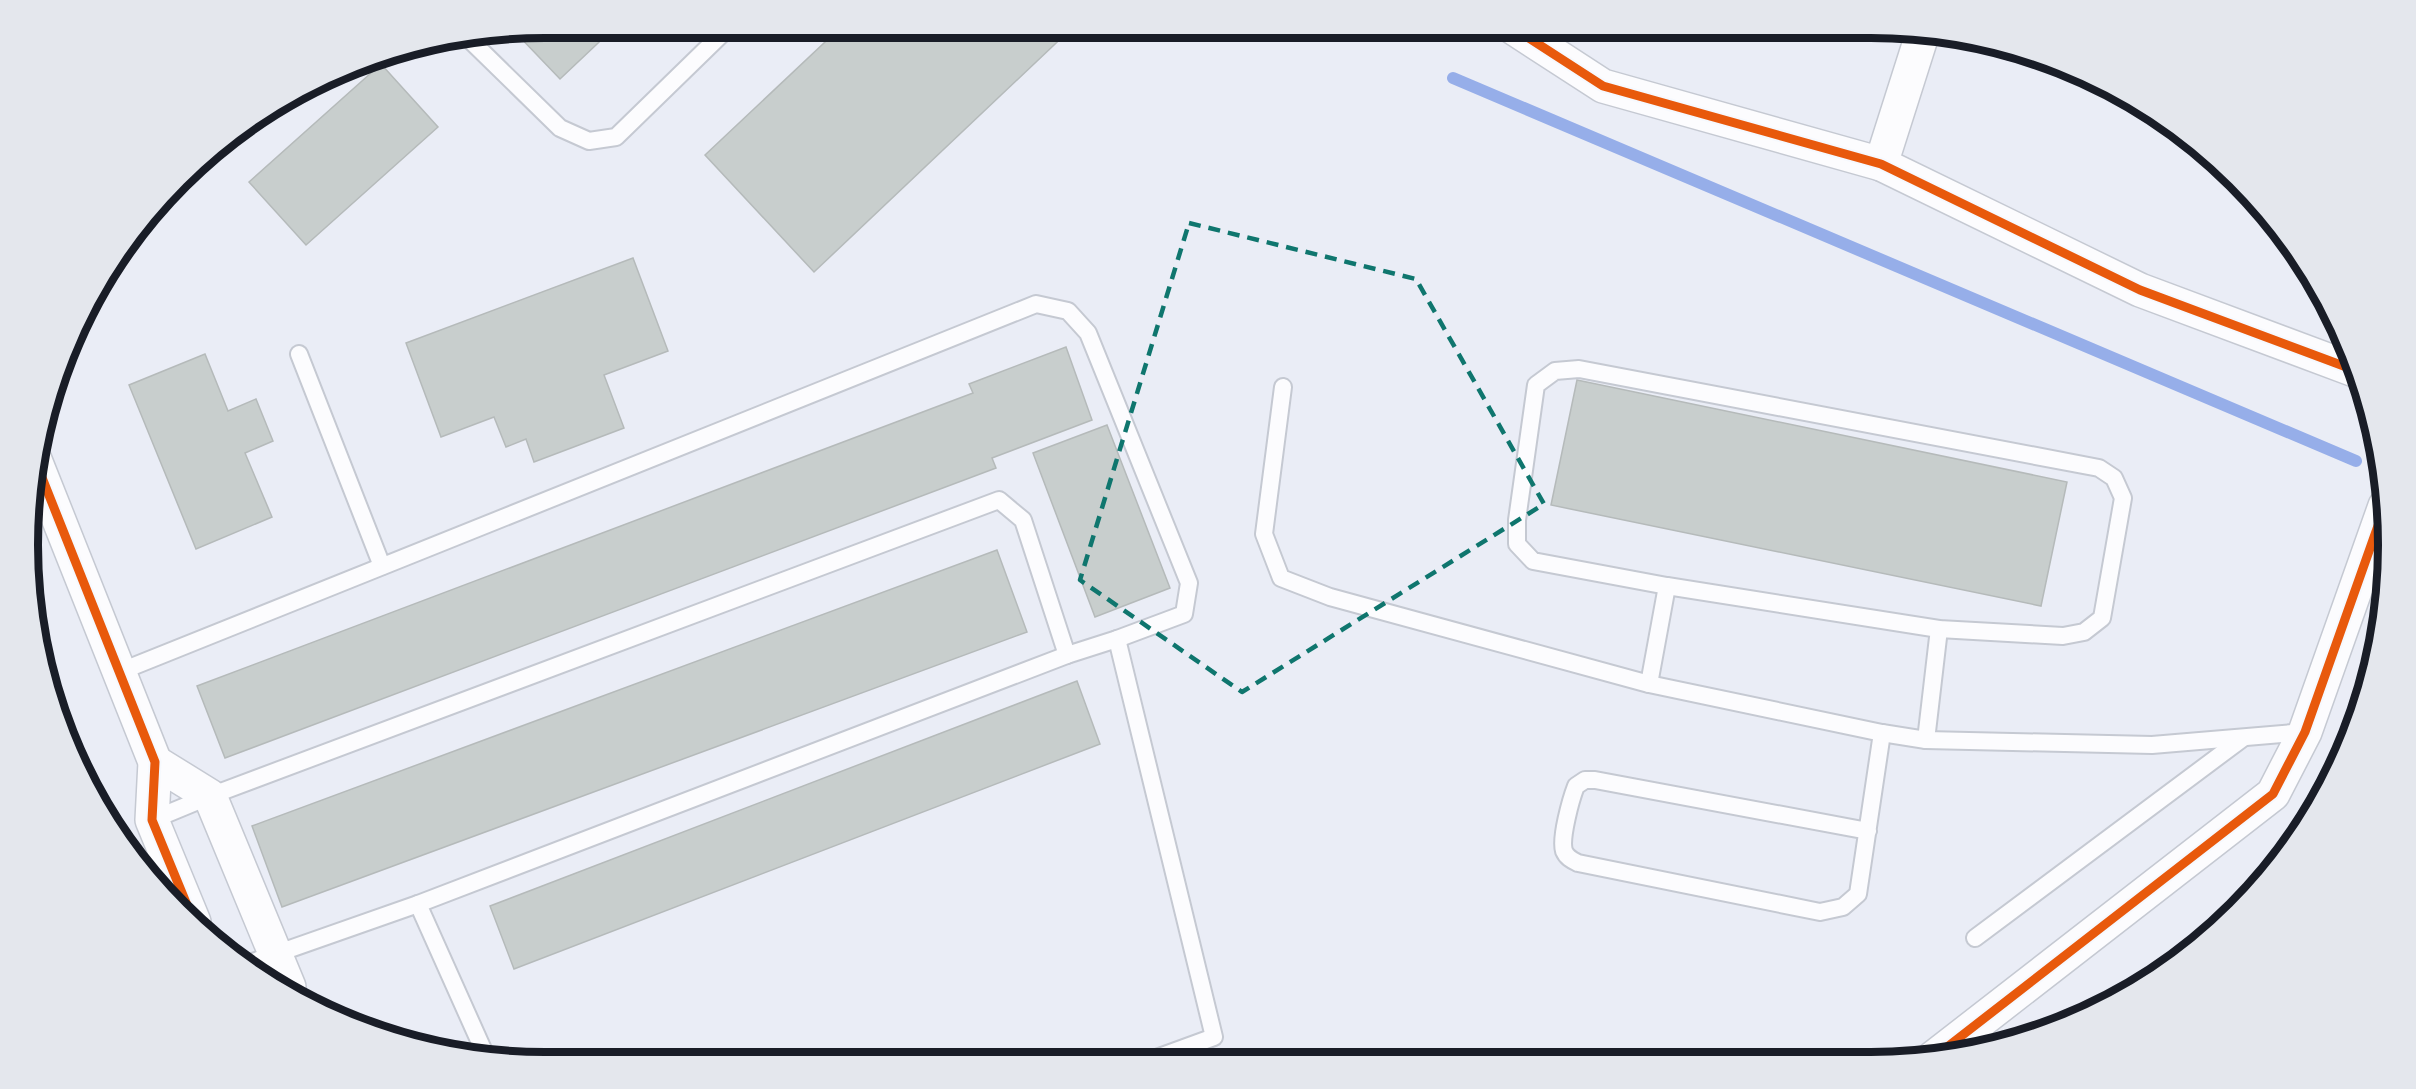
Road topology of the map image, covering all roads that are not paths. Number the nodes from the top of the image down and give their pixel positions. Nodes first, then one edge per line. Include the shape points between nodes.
1 (718, 38) edge
2 (1529, 38) edge
3 (1920, 40) edge
4 (473, 43) edge
5 (1881, 164) junction
6 (299, 354) dead end
7 (2346, 367) edge
8 (1283, 387) dead end
9 (42, 478) edge
10 (2377, 527) edge
11 (382, 566) junction
12 (1667, 586) junction
13 (1939, 629) junction
14 (1117, 639) junction
15 (1067, 655) junction
16 (119, 672) junction
17 (1649, 684) junction
18 (2305, 732) junction
19 (1882, 733) junction
20 (2243, 737) junction
21 (1926, 740) junction
22 (155, 762) junction
23 (210, 796) junction
24 (152, 820) junction
25 (1868, 831) junction
26 (186, 903) edge
27 (418, 904) junction
28 (1974, 938) dead end
29 (262, 958) edge
30 (279, 976) edge
31 (1949, 1045) edge
32 (482, 1047) edge
33 (1173, 1052) edge

1 - 4 lane via 616,137 589,141 560,128
2 - 5 street via 1603,86
3 - 5 street
5 - 7 street via 2140,290
6 - 11 lane
8 - 17 lane via 1264,534 1281,578 1330,597
9 - 16 street
10 - 18 street
11 - 14 lane via 1036,304 1068,311 1088,333 1189,583 1184,614
11 - 16 lane
12 - 13 lane
12 - 13 lane via 1533,561 1517,544 1536,385 1555,370 1579,369 2088,465 2114,478 2123,498 2102,618 2084,632 2063,636
12 - 17 lane
13 - 21 lane
14 - 15 lane
14 - 33 lane via 1214,1037
15 - 23 lane via 1023,520 999,500
15 - 27 lane
16 - 22 street
17 - 19 lane
18 - 20 lane
18 - 31 street via 2273,794
19 - 21 lane
19 - 25 lane
20 - 21 lane via 2152,745
20 - 28 lane
22 - 23 street
22 - 24 street
23 - 24 lane
23 - 29 street
24 - 26 street
25 - 25 lane via 1585,780 1572,795 1563,841 1569,859 1578,864 1820,912 1843,907 1858,894
27 - 29 lane
27 - 32 lane
29 - 30 street

